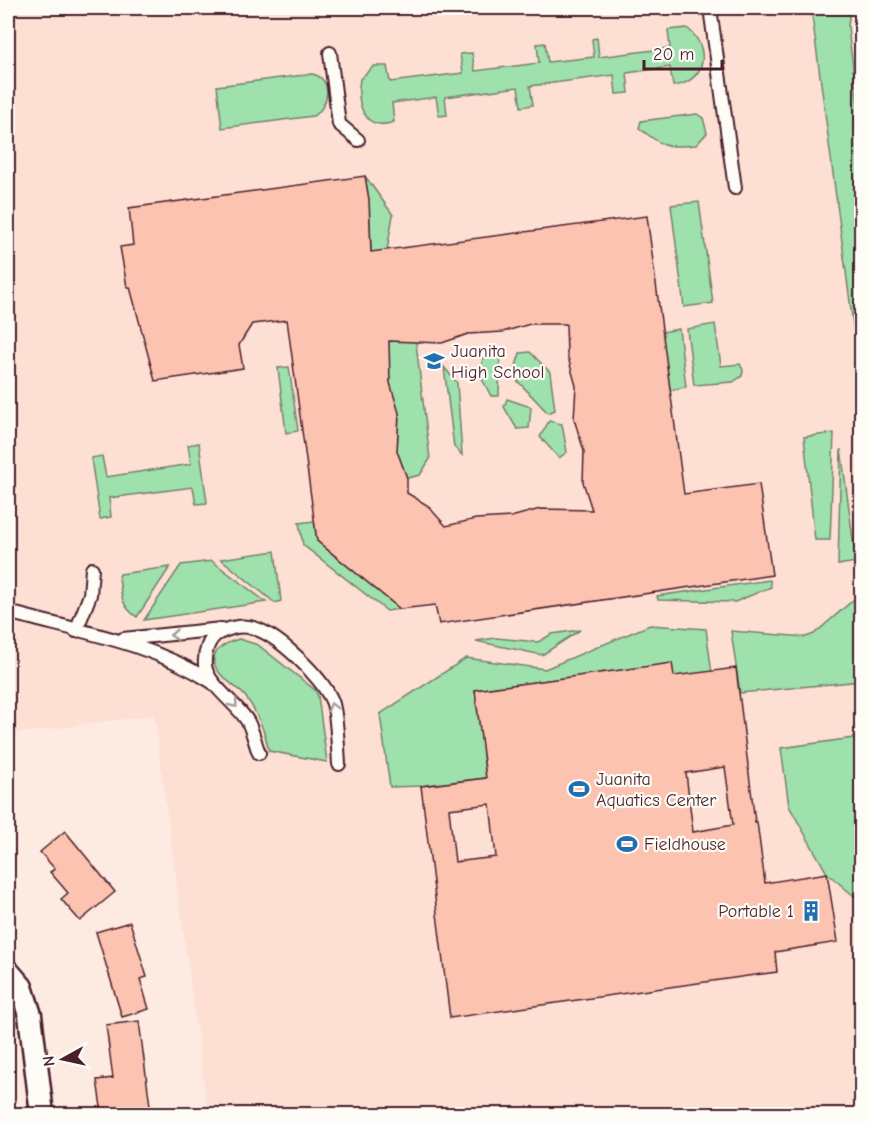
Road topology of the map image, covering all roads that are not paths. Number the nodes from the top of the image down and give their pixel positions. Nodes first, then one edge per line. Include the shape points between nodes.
1 (710, 8) edge
2 (330, 53) dead end
3 (358, 140) dead end
4 (735, 188) dead end
5 (92, 569) dead end
6 (8, 612) edge
7 (229, 628) junction
8 (76, 631) junction
9 (119, 640) junction
10 (212, 682) junction
11 (259, 753) dead end
12 (339, 764) dead end
13 (8, 972) edge
14 (42, 1114) edge

1 - 4 lane
2 - 3 lane via 339,124
5 - 8 lane via 90,595
6 - 8 lane
7 -> 9 lane
7 - 10 lane via 214,636 205,653 205,667
12 -> 7 lane via 333,702 319,680 279,640 249,627
8 - 9 lane
9 - 10 lane via 175,661
10 -> 11 lane via 248,722
13 - 14 street via 21,987 30,1015

